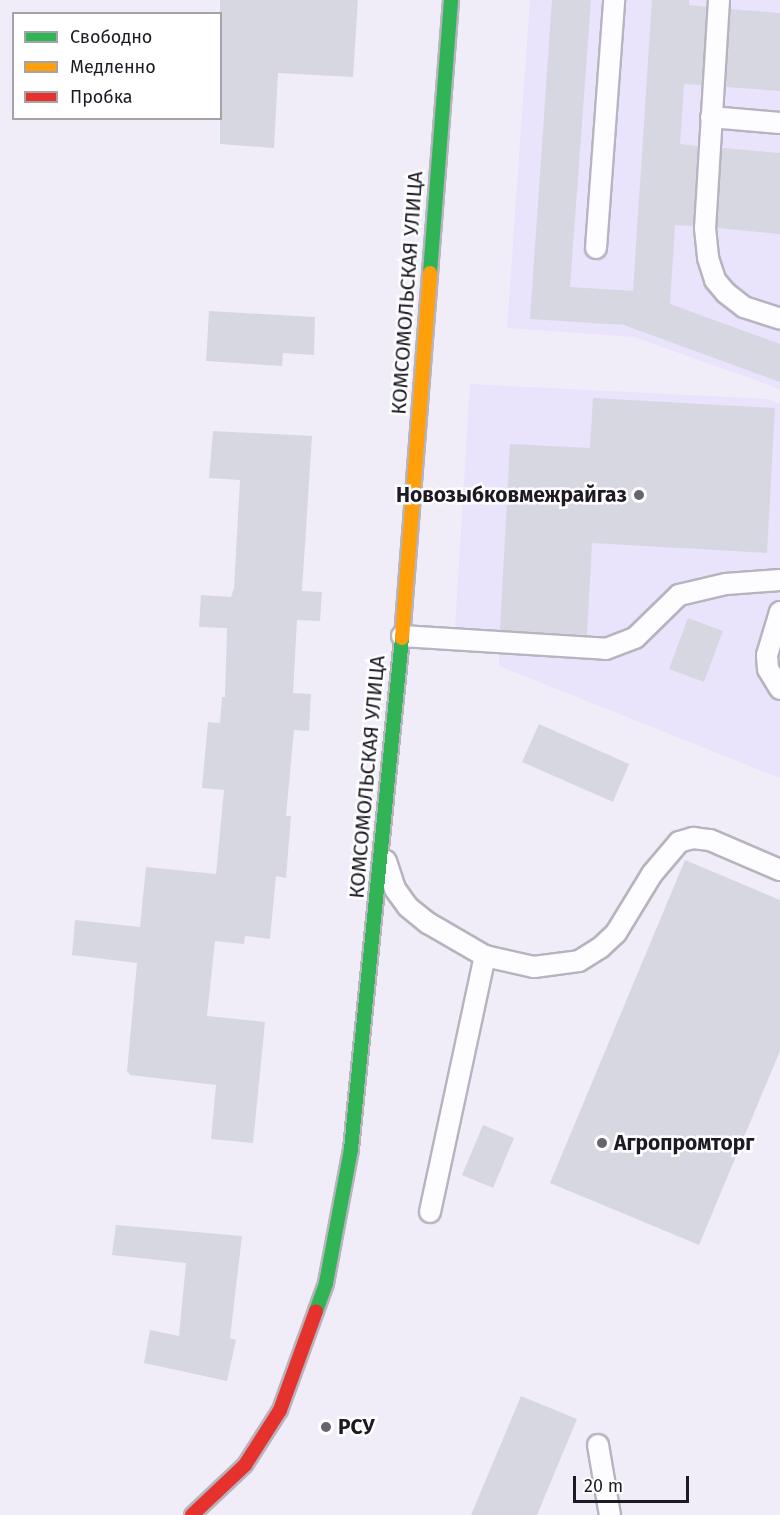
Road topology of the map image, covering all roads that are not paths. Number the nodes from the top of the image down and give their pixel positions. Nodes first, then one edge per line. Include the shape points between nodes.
1 (450, 0) edge
2 (614, 0) edge
3 (719, 0) edge
4 (711, 117) junction
5 (780, 123) edge
6 (596, 248) dead end
7 (780, 319) edge
8 (780, 580) edge
9 (780, 612) edge
10 (402, 636) junction
11 (780, 689) edge
12 (383, 844) junction
13 (780, 870) edge
14 (485, 956) junction
15 (430, 1212) dead end
16 (598, 1445) dead end
17 (192, 1515) edge
18 (610, 1515) edge

1 - 10 street, КОМСОМОЛЬСКАЯ УЛИЦА
2 - 6 lane
3 - 4 lane
4 - 5 lane
4 - 7 lane via 705,228 715,280 744,307
8 - 10 lane via 717,585 679,595 634,638 606,649
9 - 11 lane via 767,655 768,669
10 - 12 street, КОМСОМОЛЬСКАЯ УЛИЦА
12 - 14 lane via 388,872 408,907 428,924
12 - 17 street, КОМСОМОЛЬСКАЯ УЛИЦА via 351,1149 326,1283 280,1410 245,1465
13 - 14 lane via 710,840 693,838 679,842 662,860 616,933 579,961 534,967
14 - 15 lane
16 - 18 lane

